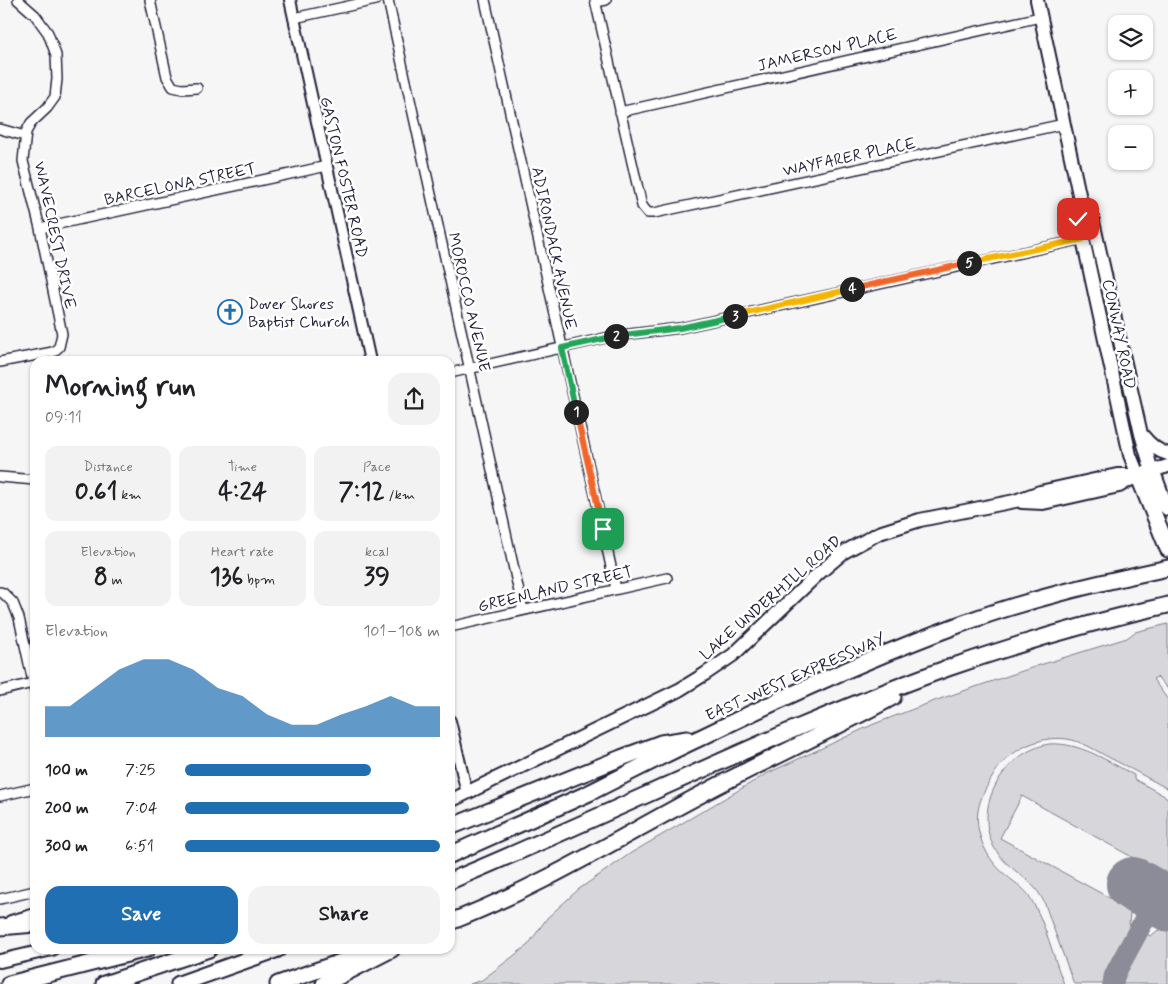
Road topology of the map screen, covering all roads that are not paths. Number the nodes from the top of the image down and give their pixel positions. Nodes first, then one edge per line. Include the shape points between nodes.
1 (18, 0) edge
2 (150, 0) edge
3 (290, 0) edge
4 (376, 0) edge
5 (388, 0) edge
6 (485, 0) edge
7 (606, 0) edge
8 (1037, 0) edge
9 (596, 1) edge
10 (1040, 16) junction
11 (294, 18) junction
12 (197, 88) dead end
13 (620, 112) junction
14 (1064, 124) junction
15 (0, 129) edge
16 (25, 136) junction
17 (327, 166) junction
18 (1080, 199) junction
19 (40, 228) junction
20 (1083, 239) junction
21 (562, 348) junction
22 (30, 356) edge
23 (32, 356) edge
24 (369, 356) edge
25 (0, 362) edge
26 (470, 369) junction
27 (455, 372) edge
28 (1141, 434) junction
29 (1168, 454) edge
30 (1168, 466) edge
31 (1145, 473) junction
32 (0, 477) edge
33 (30, 480) edge
34 (1168, 484) edge
35 (1168, 508) edge
36 (1168, 549) edge
37 (1168, 568) edge
38 (667, 578) dead end
39 (616, 589) junction
40 (0, 592) edge
41 (1168, 605) edge
42 (523, 610) junction
43 (455, 626) edge
44 (947, 668) junction
45 (30, 669) edge
46 (30, 687) edge
47 (0, 691) edge
48 (705, 735) junction
49 (455, 742) edge
50 (30, 789) edge
51 (467, 793) junction
52 (0, 796) edge
53 (455, 799) edge
54 (455, 825) edge
55 (455, 853) edge
56 (455, 879) edge
57 (30, 892) edge
58 (0, 899) edge
59 (30, 917) edge
60 (455, 920) edge
61 (30, 924) edge
62 (0, 926) edge
63 (30, 954) edge
64 (126, 954) edge
65 (194, 954) edge
66 (264, 954) edge
67 (364, 954) edge
68 (382, 954) edge
69 (0, 961) edge
70 (9, 984) edge
71 (104, 984) edge
72 (179, 984) edge
73 (278, 984) edge
74 (324, 984) edge

1 - 16 street, WAVECREST DRIVE via 36,15 48,33 56,55 55,97 31,123
2 - 12 street via 167,77 174,87
3 - 11 street, GASTON FOSTER ROAD
4 - 11 street
5 - 26 street, MOROCCO AVENUE
6 - 21 street, ADIRONDACK AVENUE
7 - 9 street
8 - 10 main road, CONWAY ROAD
9 - 13 street
10 - 13 street, JAMERSON PLACE
10 - 14 main road, CONWAY ROAD
11 - 17 street, GASTON FOSTER ROAD
13 - 14 street, WAYFARER PLACE via 642,206 648,213
14 - 18 main road, CONWAY ROAD
15 - 16 street
16 - 19 street, WAVECREST DRIVE via 23,161
17 - 19 street, BARCELONA STREET
17 - 24 street, GASTON FOSTER ROAD
18 - 20 main road, CONWAY ROAD via 1078,219
18 - 28 main road, CONWAY ROAD via 1092,217
19 - 23 street, WAVECREST DRIVE via 62,334 59,347 53,352
20 - 21 street via 680,328 614,336
20 - 31 main road, CONWAY ROAD via 1130,455
21 - 26 street
21 - 39 street, ADIRONDACK AVENUE
22 - 25 street, WAVECREST DRIVE
26 - 27 street
26 - 42 street, MOROCCO AVENUE
28 - 29 main road via 1153,447
28 - 31 main road, CONWAY ROAD
30 - 31 main road, LAKE UNDERHILL ROAD
31 - 35 highway
31 - 36 highway
31 - 51 main road, LAKE UNDERHILL ROAD via 1117,475 1040,492 1015,501 920,520 879,533 844,552 733,655 705,674 679,690
32 - 33 street
34 - 35 highway
37 - 48 highway, EAST-WEST EXPRESSWAY via 1064,592 963,624 900,648
38 - 39 street, GREENLAND STREET
39 - 42 street, GREENLAND STREET
40 - 45 street via 13,604 19,618
41 - 44 highway via 1071,629
42 - 43 street, GREENLAND STREET
44 - 56 highway via 764,743
44 - 60 highway via 512,896
46 - 47 street
48 - 54 highway via 661,743
48 - 55 highway, EAST-WEST EXPRESSWAY
49 - 51 street
50 - 52 street
51 - 53 main road, LAKE UNDERHILL ROAD
57 - 58 street
59 - 62 main road
61 - 62 highway
63 - 69 main road
64 - 70 highway
65 - 71 highway
66 - 72 highway
67 - 73 highway
68 - 74 highway

